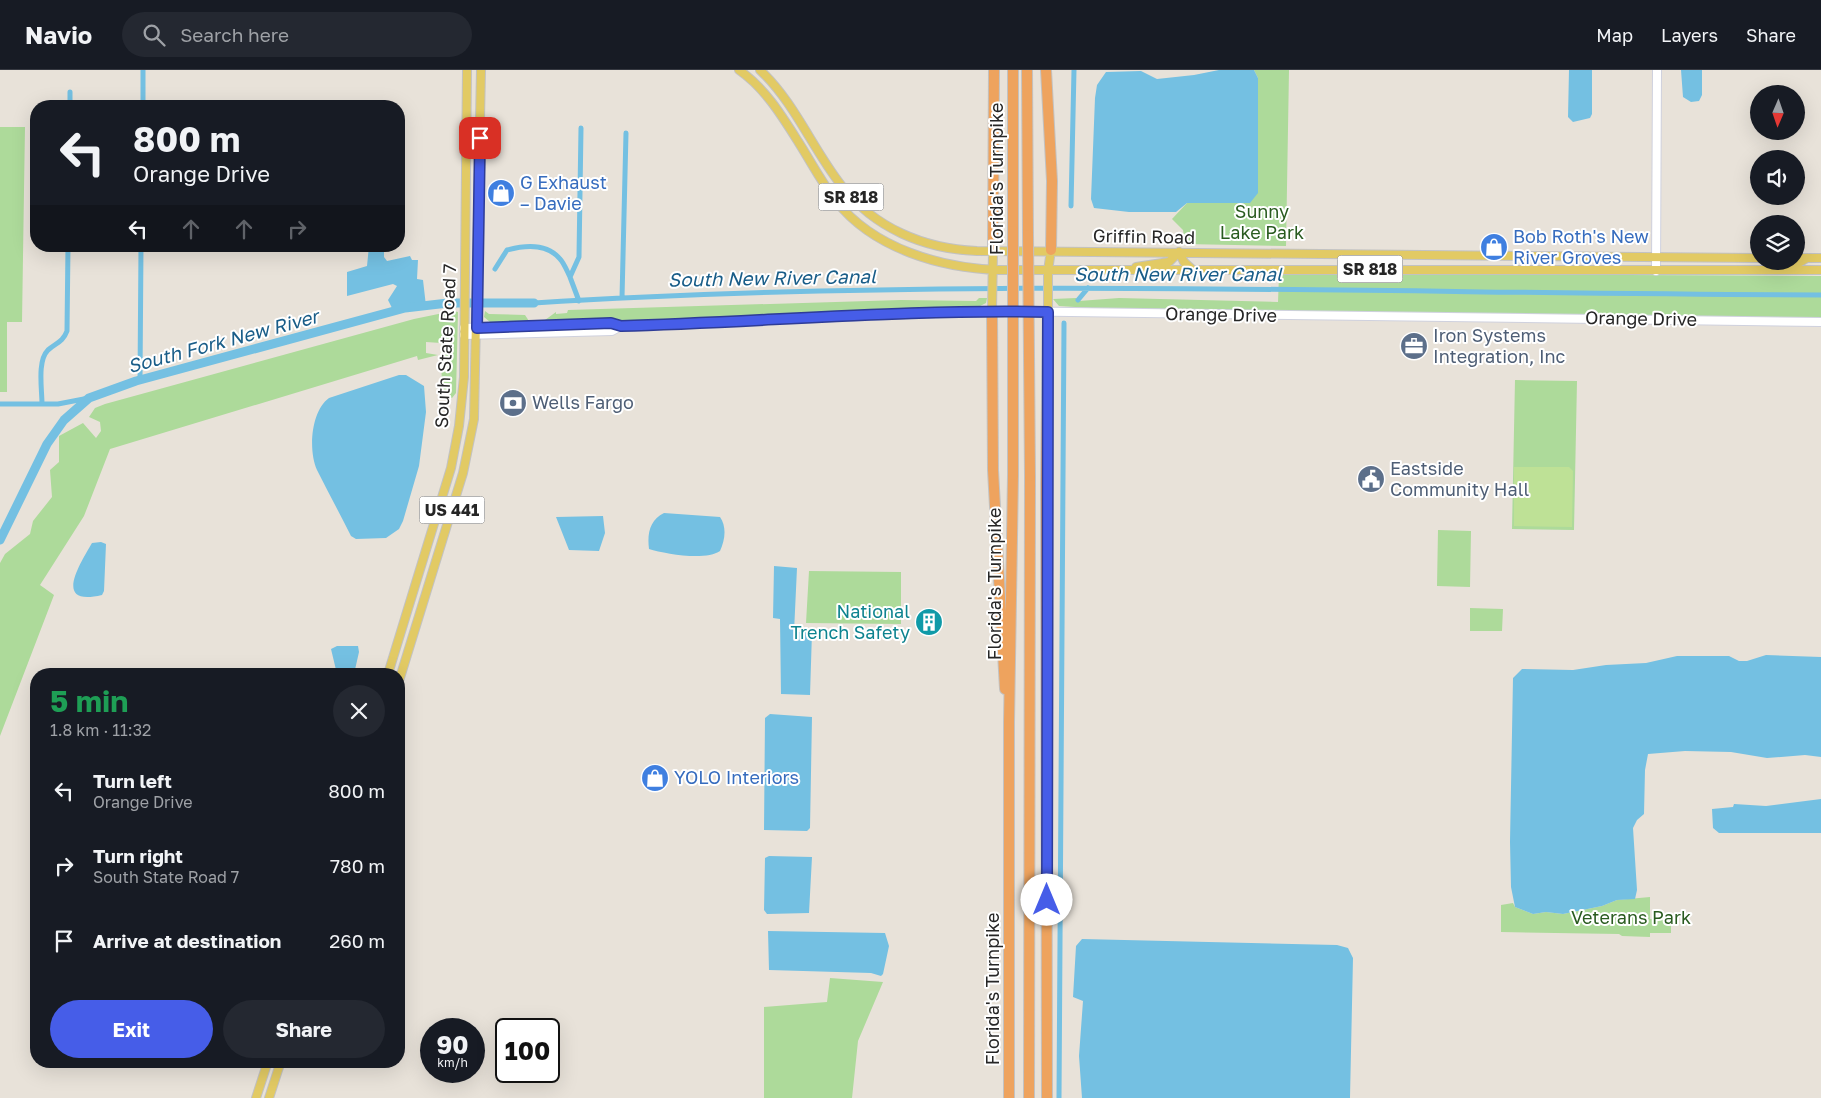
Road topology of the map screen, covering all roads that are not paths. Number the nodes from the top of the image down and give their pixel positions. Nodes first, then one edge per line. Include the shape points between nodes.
1 (467, 70) edge
2 (481, 70) edge
3 (739, 70) edge
4 (760, 70) edge
5 (994, 70) edge
6 (1013, 70) edge
7 (1027, 70) edge
8 (1046, 70) edge
9 (1657, 70) edge
10 (466, 178) junction
11 (479, 199) junction
12 (992, 250) junction
13 (1051, 250) junction
14 (1179, 252) junction
15 (1509, 257) junction
16 (1531, 258) junction
17 (1656, 258) junction
18 (1750, 258) edge
19 (1807, 258) joint
20 (1821, 258) edge
21 (1485, 269) junction
22 (1516, 269) junction
23 (992, 270) junction
24 (1048, 270) junction
25 (1741, 270) junction
26 (1821, 270) edge
27 (1121, 271) junction
28 (1194, 271) junction
29 (1656, 271) junction
30 (992, 311) junction
31 (1048, 312) junction
32 (1821, 322) edge
33 (556, 325) junction
34 (621, 326) junction
35 (477, 331) junction
36 (464, 332) junction
37 (545, 333) junction
38 (451, 468) junction
39 (457, 493) junction
40 (390, 668) edge
41 (403, 668) edge
42 (1009, 722) junction
43 (266, 1068) edge
44 (279, 1068) edge
45 (256, 1098) edge
46 (269, 1098) edge
47 (1009, 1098) edge
48 (1029, 1098) edge
49 (1047, 1098) edge

1 - 10 main road, South State Road 7 / US 441
2 - 11 main road, South State Road 7 / US 441
3 - 23 main road, Griffin Road / SR 818 via 777,109 837,201 861,224 922,258 957,268
4 - 12 main road, Griffin Road / SR 818 via 788,103 840,184 861,208 884,224 922,242 954,250
5 - 12 highway
6 - 42 highway, Florida's Turnpike, bridge
7 - 48 highway, Florida's Turnpike, bridge
8 - 13 highway
9 - 17 street
10 - 11 main road via 474,186
10 - 36 main road, South State Road 7 / US 441
11 - 35 main road, South State Road 7 / US 441
12 - 13 main road, Griffin Road / SR 818
12 - 23 main road
13 - 14 main road, Griffin Road / SR 818
13 - 24 main road
14 - 15 main road, Griffin Road / SR 818
14 - 27 main road via 1169,262
14 - 28 main road
15 - 16 main road, Griffin Road / SR 818
15 - 21 main road via 1504,263
16 - 17 main road, Griffin Road / SR 818
16 - 22 main road via 1522,261
17 - 18 main road, Griffin Road / SR 818
17 - 29 street
19 - 20 main road
19 - 25 main road via 1795,266 1744,266
21 - 22 main road, Griffin Road / SR 818
21 - 28 main road, Griffin Road / SR 818
22 - 29 main road, Griffin Road / SR 818
23 - 24 main road, Griffin Road / SR 818
23 - 30 main road
24 - 27 main road, Griffin Road / SR 818
24 - 31 main road
25 - 26 main road, Griffin Road / SR 818
25 - 29 main road, Griffin Road / SR 818
27 - 28 main road, Griffin Road / SR 818
30 - 31 street, Orange Drive
30 - 34 street, Orange Drive
30 - 42 highway via 993,470
31 - 32 street, Orange Drive
31 - 49 highway
33 - 34 street, Orange Drive via 611,323
33 - 35 street, Orange Drive
33 - 37 street
34 - 37 street, Orange Drive via 612,331
35 - 36 street, Orange Drive
35 - 37 street, Orange Drive
35 - 39 main road, South State Road 7 / US 441 via 473,425
36 - 38 main road, South State Road 7 / US 441 via 461,415
38 - 39 main road via 452,484
38 - 40 main road, South State Road 7 / US 441
39 - 41 main road, South State Road 7 / US 441
42 - 47 highway, Florida's Turnpike
43 - 45 main road
44 - 46 main road

